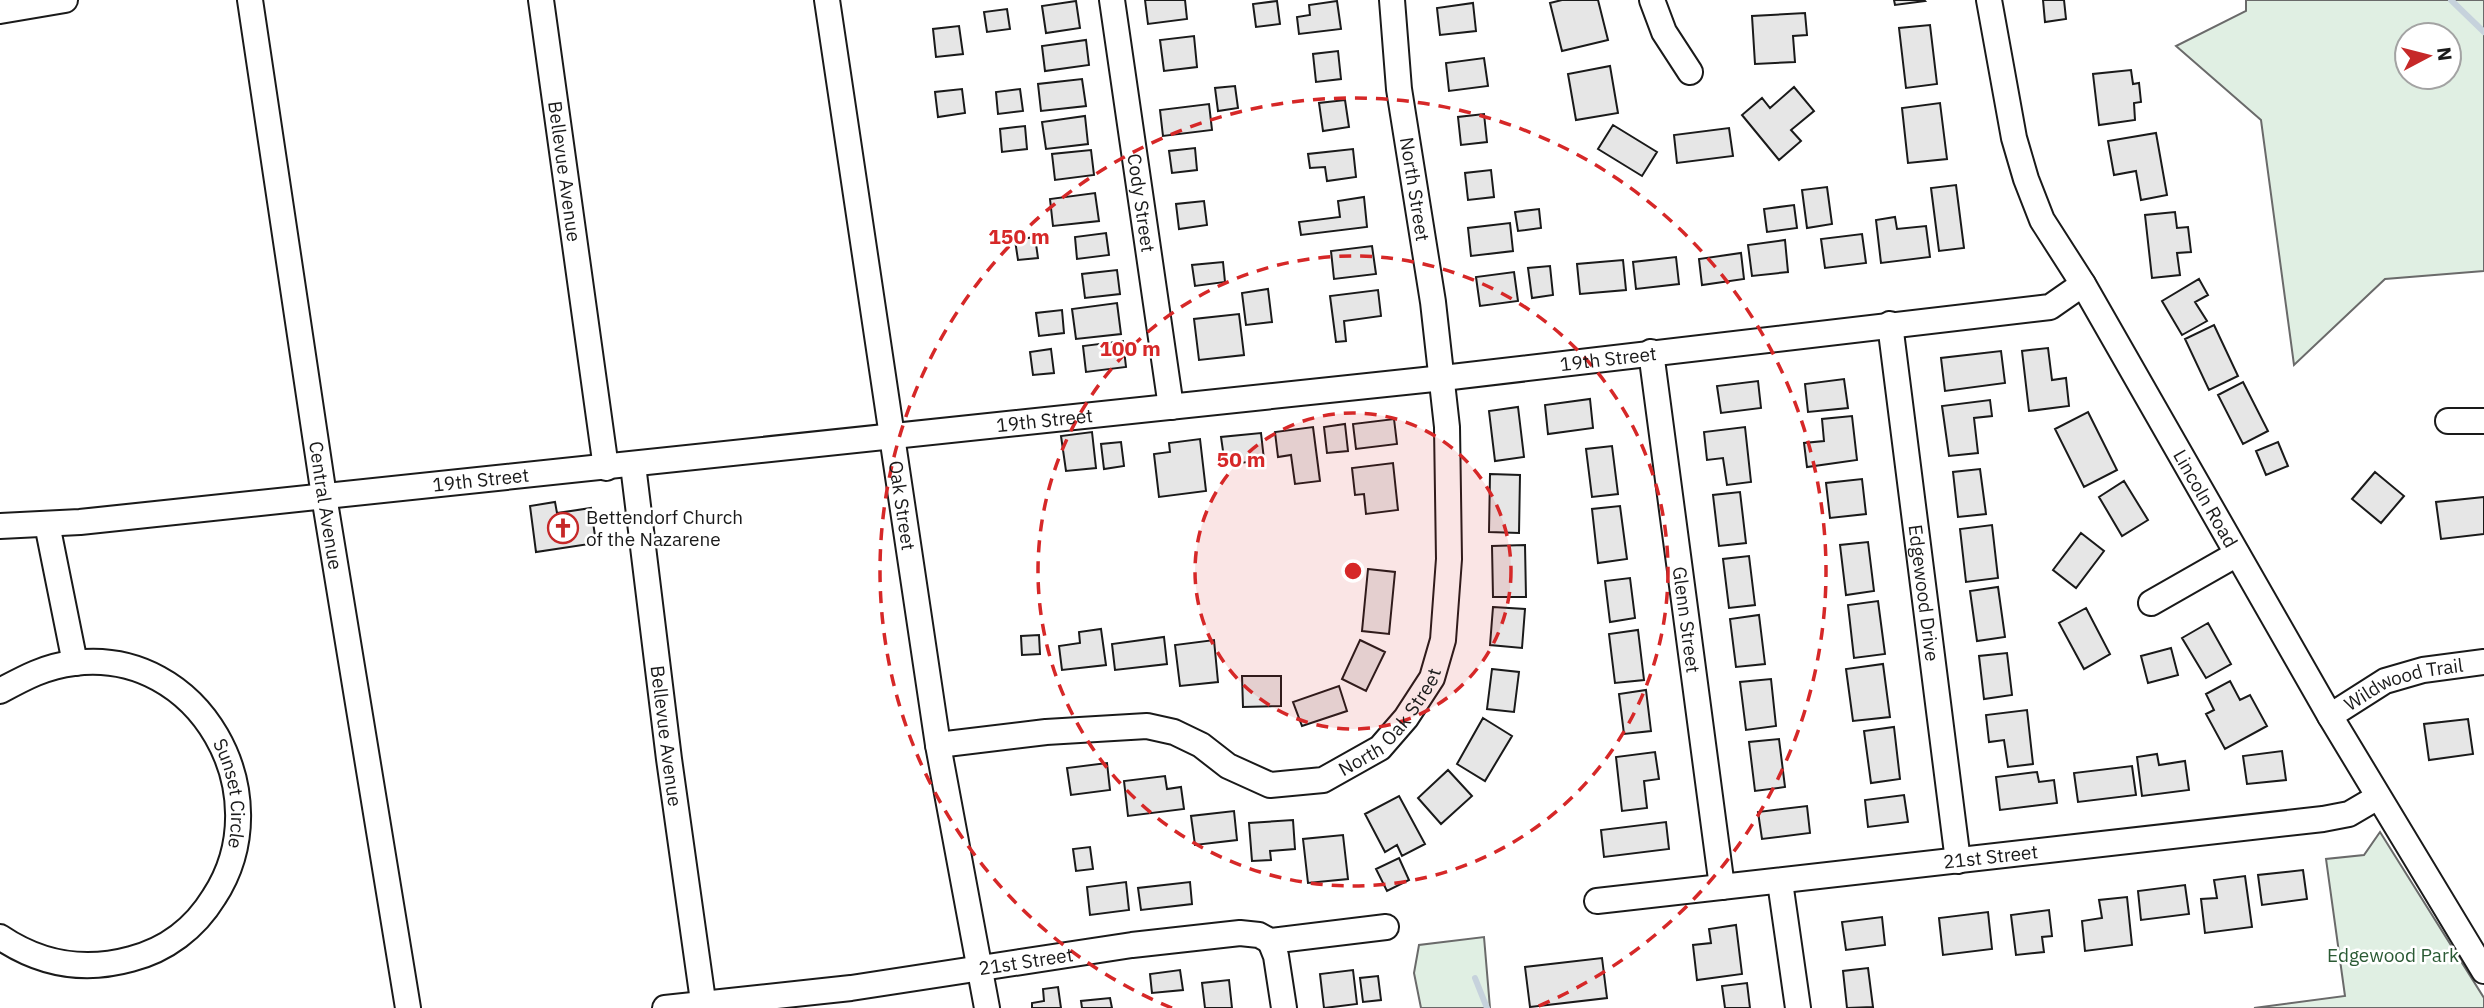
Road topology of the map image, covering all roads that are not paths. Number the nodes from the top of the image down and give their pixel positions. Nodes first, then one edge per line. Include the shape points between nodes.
1 (65, 0) edge
2 (250, 0) edge
3 (541, 0) edge
4 (827, 0) edge
5 (1112, 0) edge
6 (1392, 0) edge
7 (1651, 0) edge
8 (1989, 0) edge
9 (0, 11) edge
10 (1690, 72) dead end
11 (2083, 284) junction
12 (1890, 324) junction
13 (1651, 352) junction
14 (1443, 378) junction
15 (1171, 407) junction
16 (2448, 421) dead end
17 (2484, 421) edge
18 (890, 437) junction
19 (633, 465) junction
20 (606, 468) junction
21 (324, 496) junction
22 (47, 524) junction
23 (0, 526) edge
24 (2236, 554) junction
25 (2151, 603) dead end
26 (2484, 662) edge
27 (75, 663) junction
28 (0, 691) edge
29 (2330, 716) junction
30 (938, 745) junction
31 (2378, 797) junction
32 (1958, 861) junction
33 (1780, 882) junction
34 (1722, 887) junction
35 (1598, 901) dead end
36 (1386, 927) dead end
37 (0, 937) edge
38 (1270, 941) junction
39 (2475, 942) edge
40 (981, 966) junction
41 (2484, 971) edge
42 (704, 1006) edge
43 (408, 1008) edge
44 (665, 1008) edge
45 (987, 1008) edge
46 (1284, 1008) edge
47 (1798, 1008) edge

1 - 9 street
2 - 21 street, Central Avenue
3 - 20 street, Bellevue Avenue
4 - 18 street, Oak Street
5 - 15 street, Cody Street
6 - 14 street, North Street via 1399,89
7 - 10 street via 1664,32
8 - 11 street, Lincoln Road via 2026,179 2042,220
11 - 12 street, 19th Street via 2050,307
11 - 24 street, Lincoln Road
12 - 13 street, 19th Street
12 - 32 street, Edgewood Drive
13 - 14 street, 19th Street
13 - 34 street, Glenn Street
14 - 15 street, 19th Street
14 - 30 street, North Oak Street via 1449,559 1443,640 1432,678 1380,748 1323,780 1270,785 1228,766 1174,732 1147,726
15 - 18 street, 19th Street
16 - 17 street
18 - 19 street, 19th Street
18 - 30 street, Oak Street
19 - 20 street, 19th Street
19 - 42 street, Bellevue Avenue
20 - 21 street, 19th Street
21 - 22 street, 19th Street
21 - 43 street, Central Avenue
22 - 23 street, 19th Street
22 - 27 street
24 - 25 street
24 - 29 street, Lincoln Road
26 - 29 street, Wildwood Trail via 2423,670 2385,681
27 - 28 street, Sunset Circle via 32,673
27 - 37 street, Sunset Circle via 110,664 145,673 202,714 223,744 235,777 240,813 236,848 224,882 205,912 179,937 148,954 106,966 63,965 21,951
29 - 31 street, Lincoln Road
30 - 40 street, Oak Street
31 - 32 street, 21st Street via 2349,814 2323,820
31 - 39 street, Lincoln Road
32 - 33 street, 21st Street
33 - 34 street, 21st Street
33 - 47 street
34 - 35 street, 21st Street
36 - 38 street, 21st Street
38 - 40 street, 21st Street via 1240,933
38 - 46 street
39 - 41 street, Lincoln Road
40 - 42 street, 21st Street
40 - 45 street, Oak Street
42 - 44 street, 21st Street

